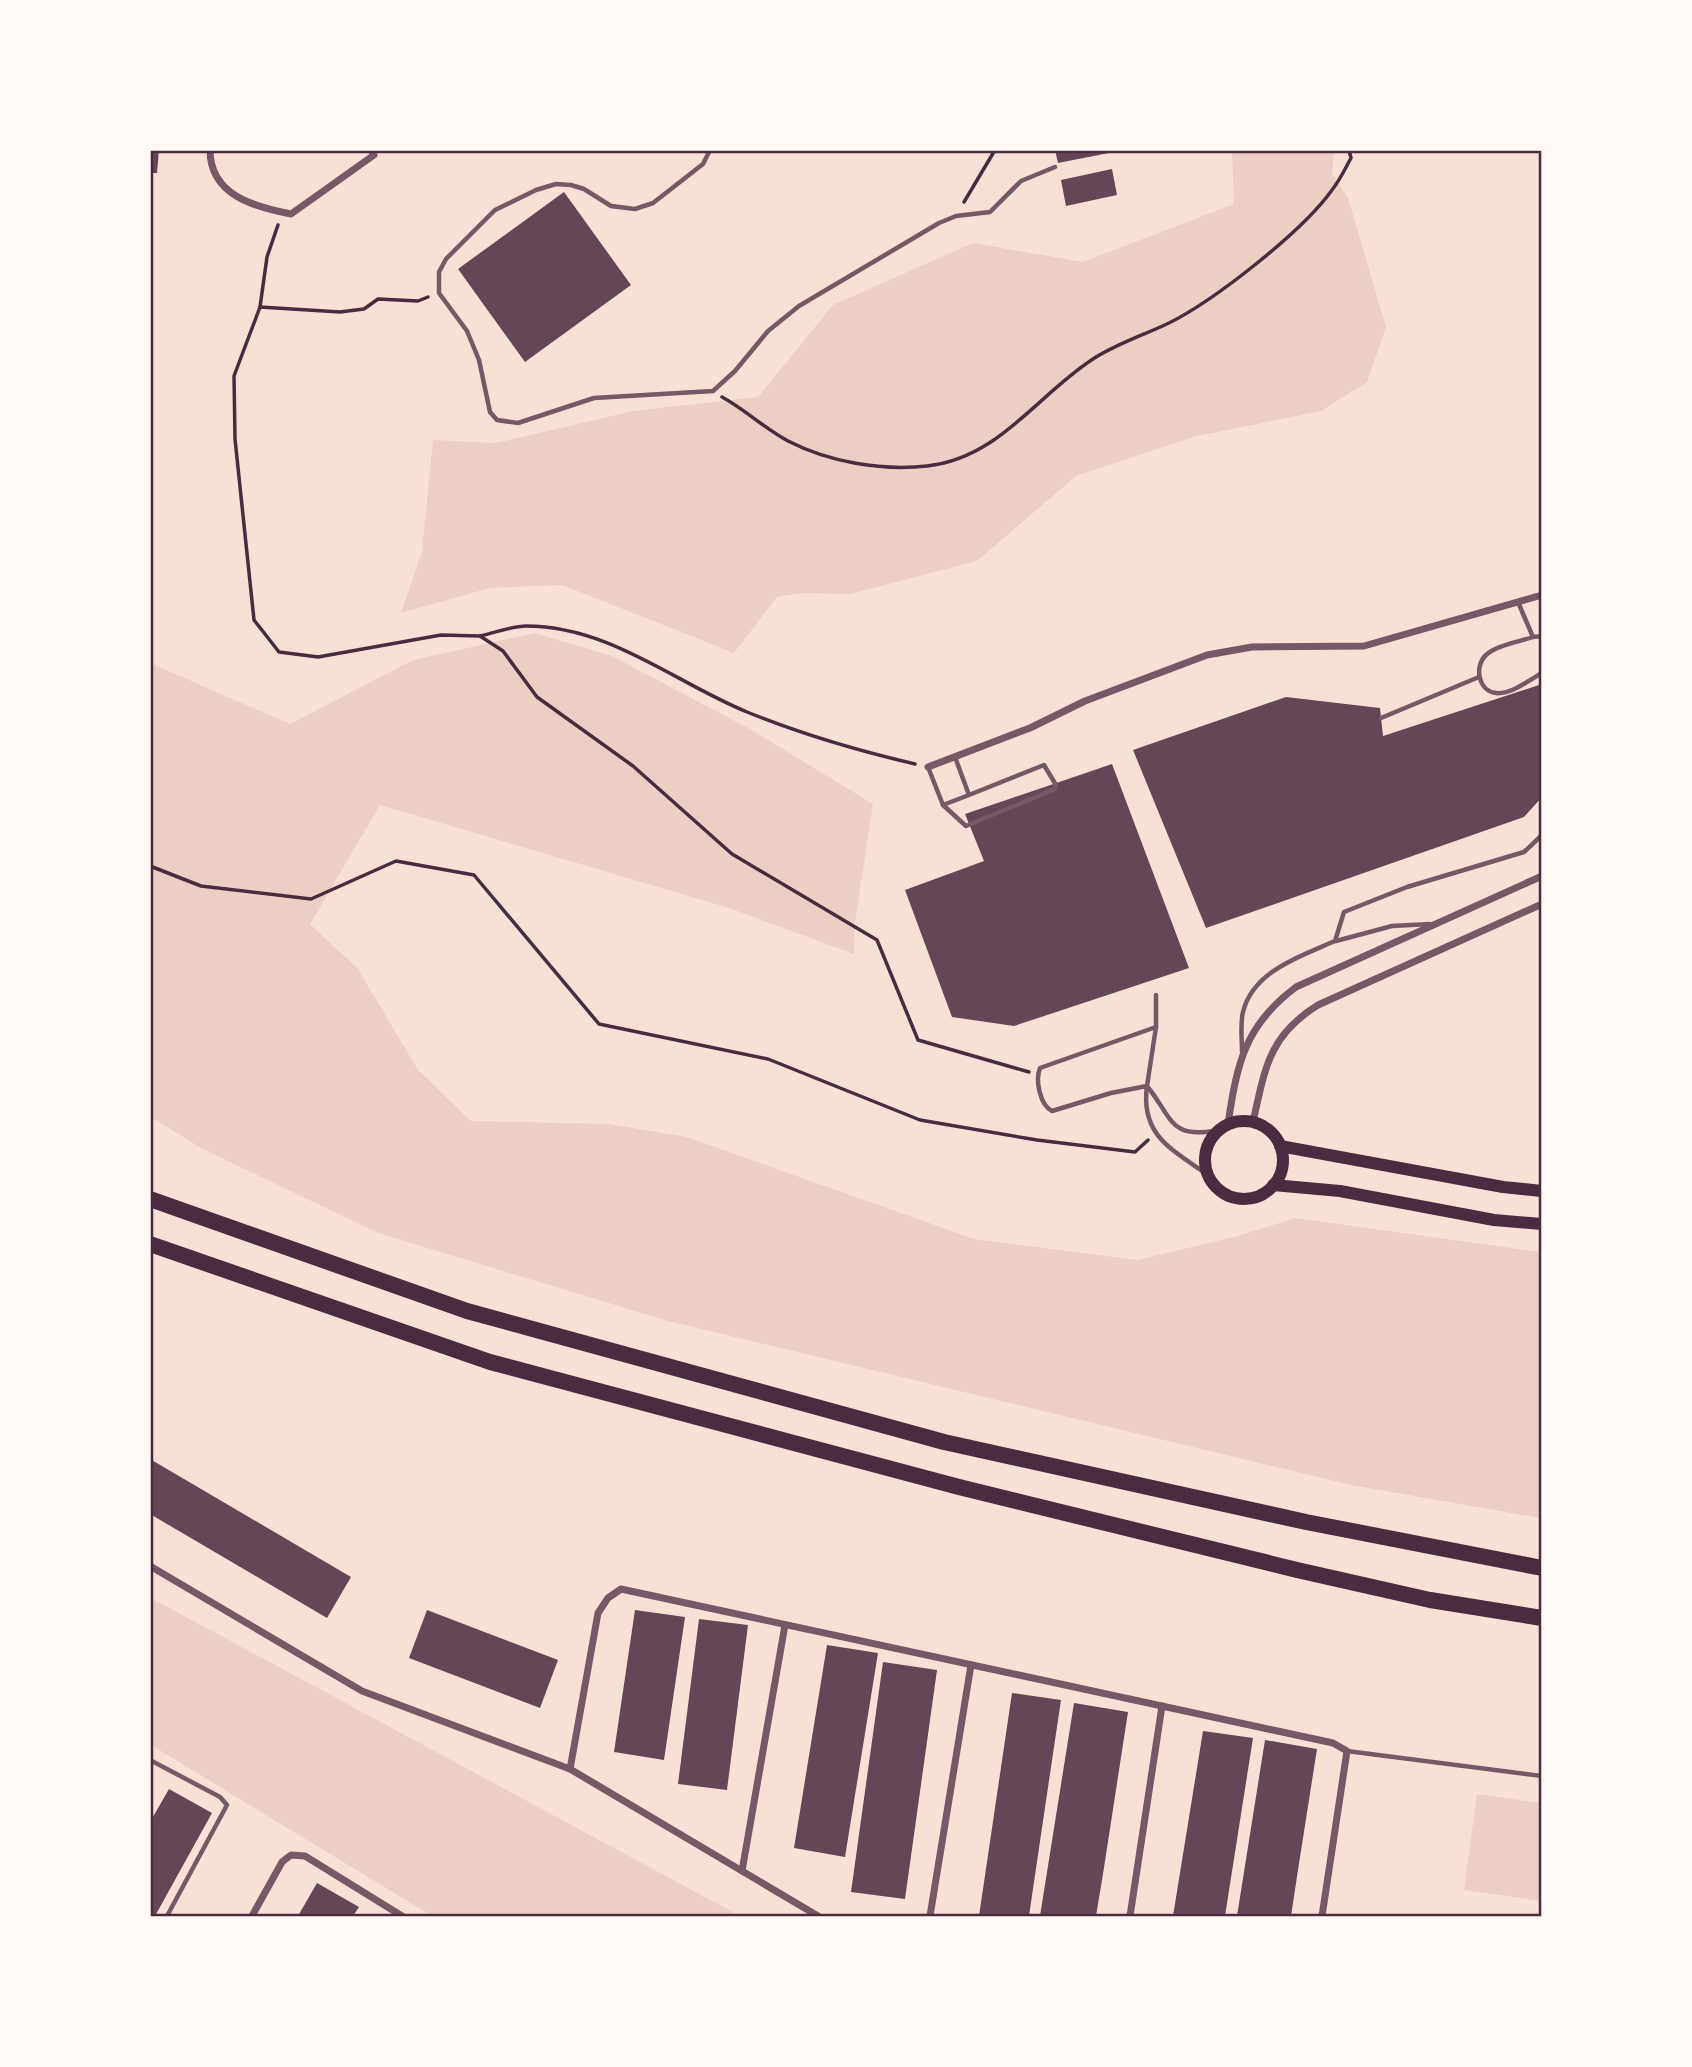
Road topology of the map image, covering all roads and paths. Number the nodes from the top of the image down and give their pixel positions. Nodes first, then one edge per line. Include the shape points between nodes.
1 (209, 150) edge
2 (710, 150) edge
3 (995, 150) edge
4 (1349, 150) edge
5 (375, 152) edge
6 (1055, 167) dead end
7 (290, 214) junction
8 (956, 216) junction
9 (439, 293) junction
10 (260, 307) junction
11 (713, 391) junction
12 (1542, 595) edge
13 (1518, 602) junction
14 (480, 636) junction
15 (1542, 636) edge
16 (1533, 637) junction
17 (1542, 673) edge
18 (1479, 677) junction
19 (1381, 718) dead end
20 (955, 757) junction
21 (929, 767) junction
22 (970, 795) junction
23 (943, 805) junction
24 (1542, 835) edge
25 (150, 866) edge
26 (1542, 876) edge
27 (1542, 904) edge
28 (1432, 924) junction
29 (1335, 941) junction
30 (1156, 996) dead end
31 (1156, 1027) junction
32 (1242, 1051) junction
33 (1037, 1075) junction
34 (1147, 1086) junction
35 (1254, 1122) junction
36 (1224, 1127) junction
37 (1156, 1134) junction
38 (1280, 1146) junction
39 (1208, 1175) junction
40 (1273, 1185) junction
41 (1542, 1191) edge
42 (150, 1199) edge
43 (1542, 1224) edge
44 (150, 1244) edge
45 (150, 1566) edge
46 (1542, 1568) edge
47 (1542, 1618) edge
48 (785, 1625) junction
49 (971, 1665) junction
50 (1162, 1706) junction
51 (1347, 1751) junction
52 (150, 1760) edge
53 (570, 1769) junction
54 (1542, 1776) edge
55 (742, 1871) junction
56 (167, 1916) edge
57 (252, 1916) edge
58 (402, 1916) edge
59 (818, 1916) edge
60 (930, 1916) edge
61 (1130, 1916) edge
62 (1322, 1916) edge

1 - 7 street via 220,183 236,197 256,207
2 - 9 lane via 703,164 662,196 635,209 611,206 584,189 556,184 508,202 482,221 446,259 439,272
3 - 8 path
4 - 11 path via 1352,158 1332,191 1254,265 1170,322 1093,359 998,440 962,457 928,466 891,467 821,456 786,440
5 - 7 street
6 - 8 lane via 1021,181 990,212
7 - 10 path via 275,228
8 - 11 lane via 799,306 768,331
9 - 10 path via 418,302 378,299 364,309 340,313
9 - 11 lane via 467,331 497,420 517,423 594,398
10 - 14 path via 234,376 234,439 254,620 279,652 318,657 441,635
12 - 13 street
13 - 16 lane
13 - 20 street via 1364,646 1262,646 1206,655
14 - 21 path via 525,625 573,632 627,650 747,712
14 - 33 path via 503,651 537,697 633,766 732,854 877,940 918,1040
15 - 16 lane
16 - 18 lane via 1488,653 1480,662
17 - 18 lane via 1497,694 1487,690
18 - 19 lane
20 - 21 street
20 - 22 lane
21 - 23 lane
22 - 23 lane
22 - 23 lane via 1044,765 1056,785 966,825
24 - 29 lane via 1524,852 1407,887 1344,912
25 - 37 path via 201,886 311,899 397,861 474,875 599,1024 768,1059 920,1120 1135,1152
26 - 28 street
27 - 35 street via 1299,1017 1273,1047
28 - 29 lane via 1392,926
28 - 32 street via 1296,987 1273,1004
29 - 32 lane via 1290,961 1262,980 1243,1013
30 - 31 lane
31 - 33 lane via 1046,1063
31 - 34 lane
32 - 36 street
33 - 34 lane via 1043,1104 1052,1111
34 - 36 lane via 1175,1127 1198,1134
34 - 37 lane via 1148,1116
35 - 36 main road
35 - 38 main road via 1265,1127
36 - 39 main road via 1208,1146
37 - 39 lane via 1163,1144
38 - 40 main road via 1282,1166
38 - 41 main road
39 - 40 main road via 1215,1186 1238,1198 1251,1198
40 - 43 main road via 1340,1191 1494,1220
42 - 46 highway via 467,1311 944,1442 1306,1522
44 - 47 highway via 490,1362 958,1487 1297,1570 1430,1600
45 - 53 street via 362,1690
48 - 49 street
48 - 53 street via 621,1589 598,1613
48 - 55 street
49 - 50 street
49 - 60 street
50 - 51 street via 1333,1743
50 - 61 street
51 - 54 lane
51 - 62 street
52 - 56 lane via 227,1805
53 - 55 street
55 - 59 street
57 - 58 street via 282,1862 291,1855 305,1856

